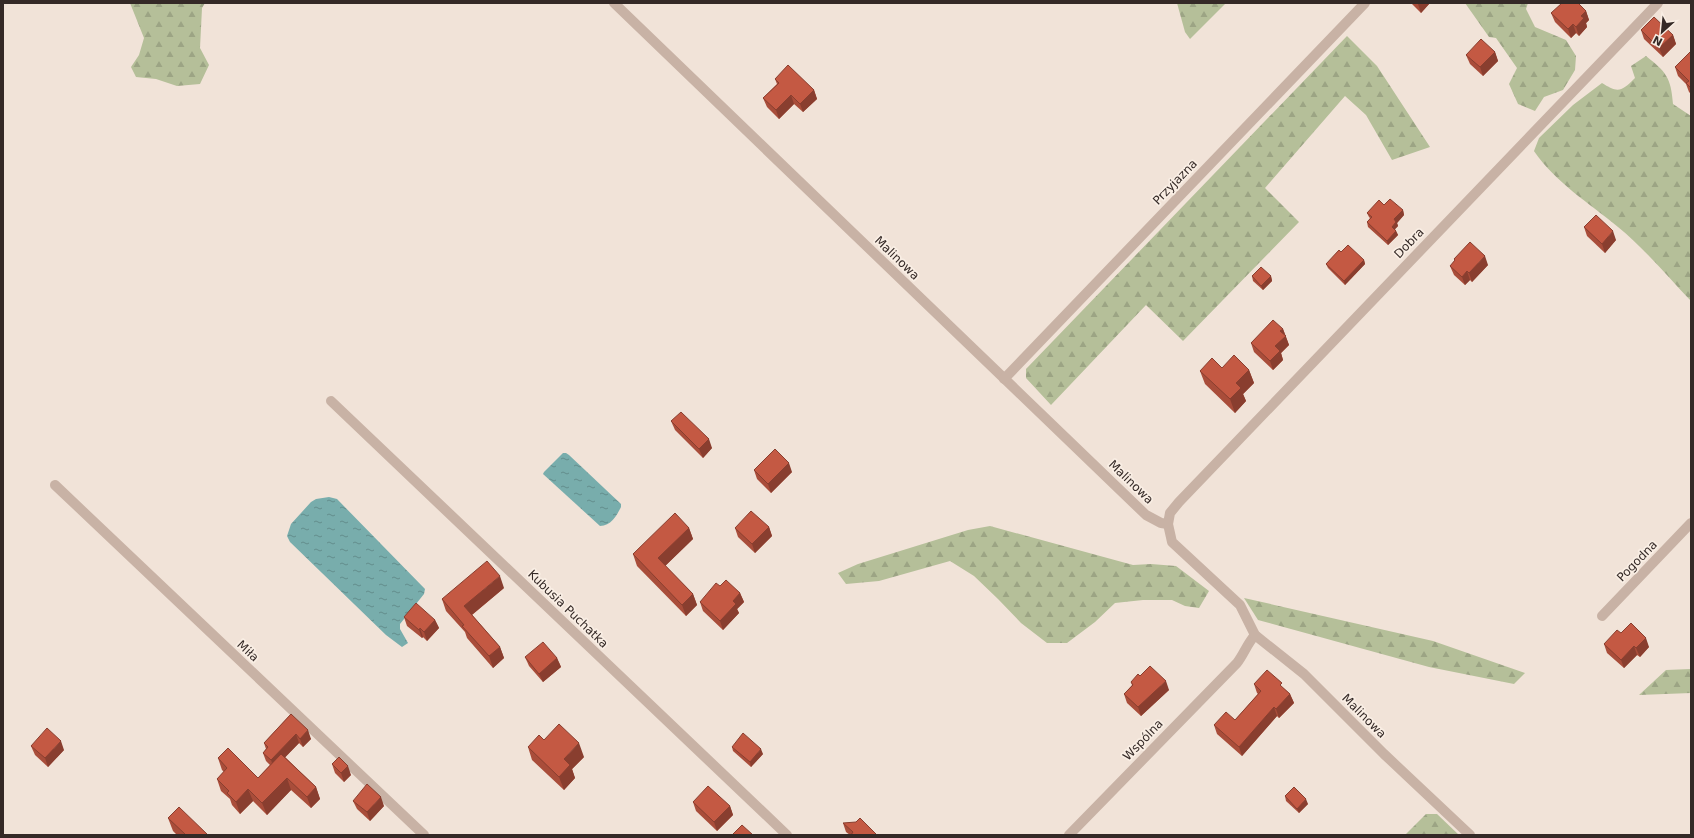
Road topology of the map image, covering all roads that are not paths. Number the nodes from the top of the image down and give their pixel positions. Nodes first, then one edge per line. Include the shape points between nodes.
1 (614, 3) edge
2 (1365, 3) edge
3 (1658, 3) edge
4 (1004, 379) junction
5 (331, 401) dead end
6 (55, 485) dead end
7 (1691, 523) edge
8 (1168, 524) junction
9 (1602, 616) dead end
10 (1255, 635) junction
11 (424, 835) edge
12 (787, 835) edge
13 (1069, 835) edge
14 (1470, 835) edge

1 - 4 street, Malinowa
2 - 4 street, Przyjazna
3 - 8 street, Dobra via 1179,502 1170,513
4 - 8 street, Malinowa via 1146,515
5 - 12 street, Kubusia Puchatka
6 - 11 street, Miła
7 - 9 street, Pogodna
8 - 10 street, Malinowa via 1172,542 1240,605
10 - 13 street, Wspólna via 1236,663
10 - 14 street, Malinowa via 1304,674

